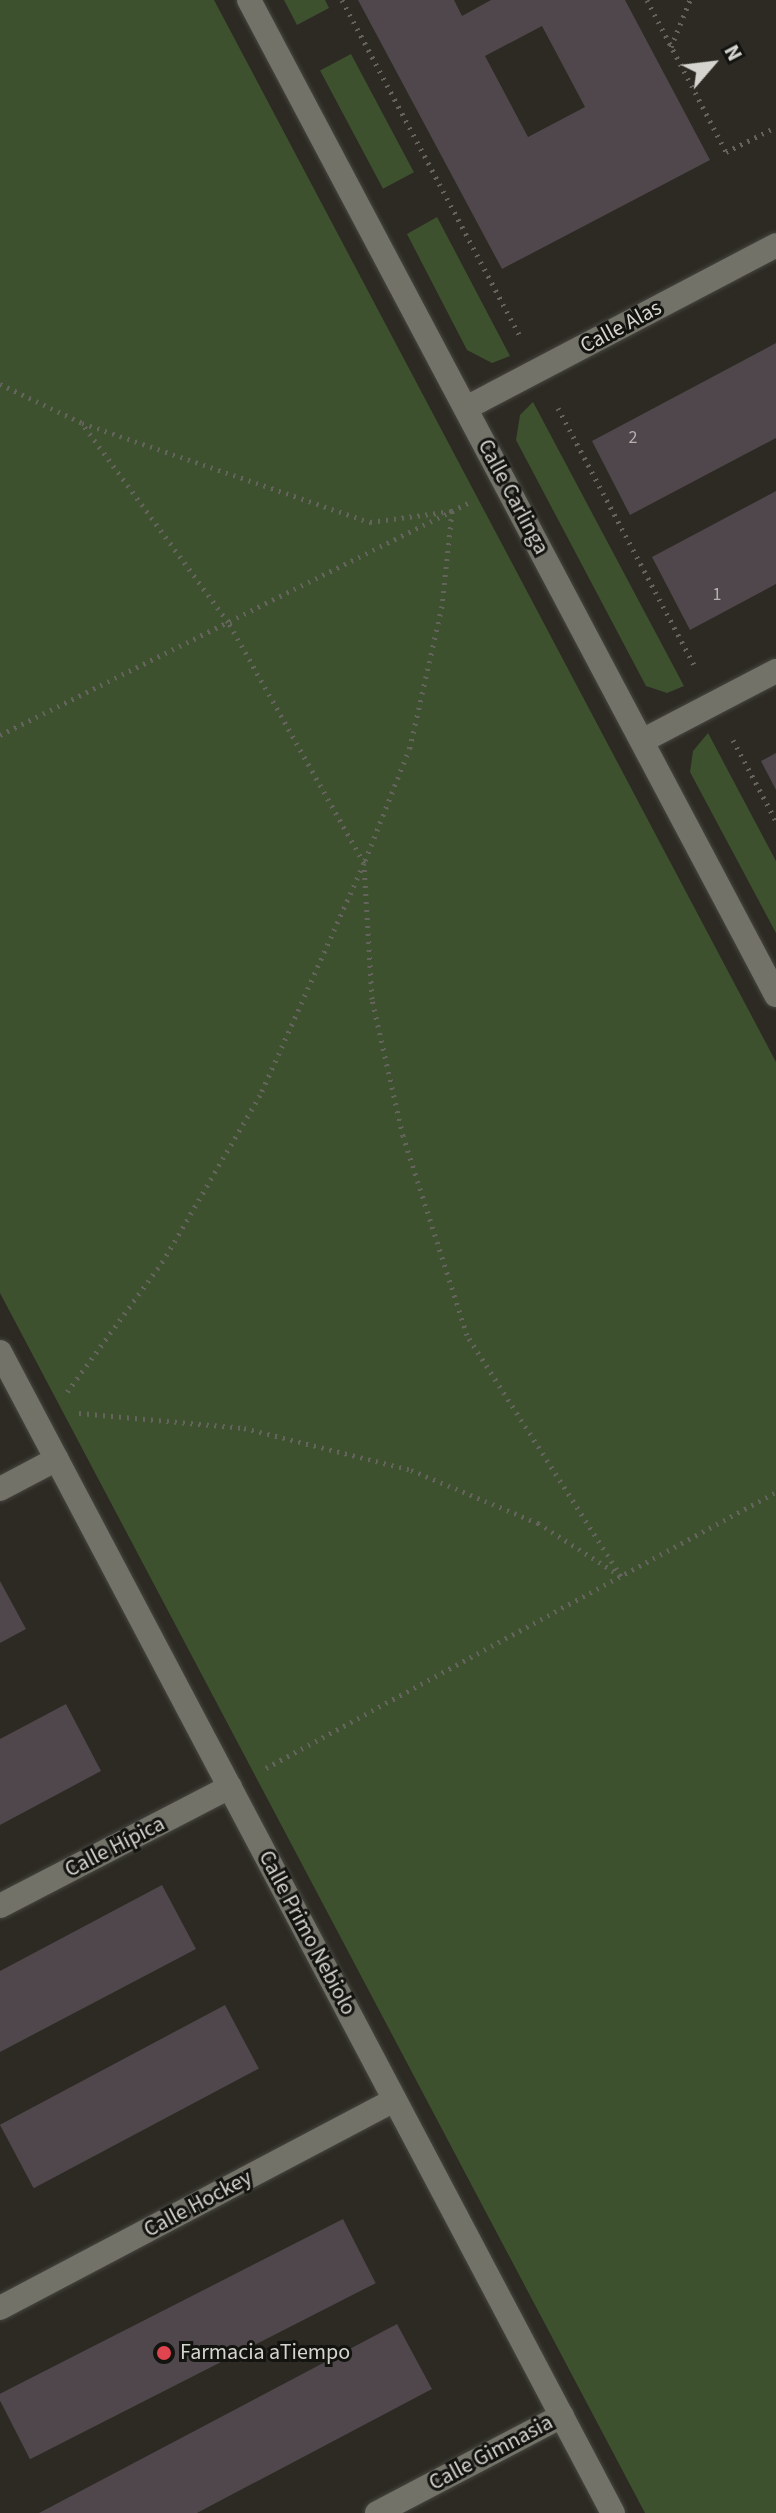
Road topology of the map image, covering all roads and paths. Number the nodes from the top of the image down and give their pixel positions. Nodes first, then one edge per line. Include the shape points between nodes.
1 (249, 0) edge
2 (647, 0) edge
3 (690, 0) edge
4 (671, 47) junction
5 (776, 127) edge
6 (776, 245) edge
7 (0, 384) edge
8 (466, 408) junction
9 (82, 423) junction
10 (506, 484) junction
11 (452, 511) junction
12 (228, 622) junction
13 (776, 671) edge
14 (0, 735) edge
15 (642, 741) junction
16 (364, 863) junction
17 (776, 995) edge
18 (0, 1352) edge
19 (38, 1424) junction
20 (57, 1459) junction
21 (0, 1489) edge
22 (776, 1492) edge
23 (621, 1576) junction
24 (230, 1787) junction
25 (0, 1906) edge
26 (395, 2100) junction
27 (0, 2308) edge
28 (562, 2416) junction
29 (377, 2513) edge
30 (613, 2513) edge

1 - 8 street, Calle Carlinga
2 - 4 path
3 - 4 path
4 - 5 path via 726,152
6 - 8 street, Calle Alas
7 - 9 path
8 - 10 street, Calle Carlinga
9 - 11 path via 370,522
9 - 12 path
10 - 11 path
10 - 15 street, Calle Carlinga
11 - 12 path
11 - 16 path via 442,606 410,747
12 - 14 path
12 - 16 path
13 - 15 street
15 - 17 street, Calle Carlinga
16 - 19 path via 252,1108 163,1261
16 - 23 path via 372,999 403,1136 467,1335
18 - 19 street, Calle Primo Nebiolo
19 - 20 street, Calle Primo Nebiolo
19 - 23 path via 81,1412 244,1428 411,1470 538,1523
20 - 21 street
20 - 24 street, Calle Primo Nebiolo
22 - 23 path
23 - 24 path
24 - 25 street, Calle Hípica
24 - 26 street, Calle Primo Nebiolo
26 - 27 street, Calle Hockey
26 - 28 street, Calle Primo Nebiolo
28 - 29 street, Calle Gimnasia
28 - 30 street, Calle Primo Nebiolo

